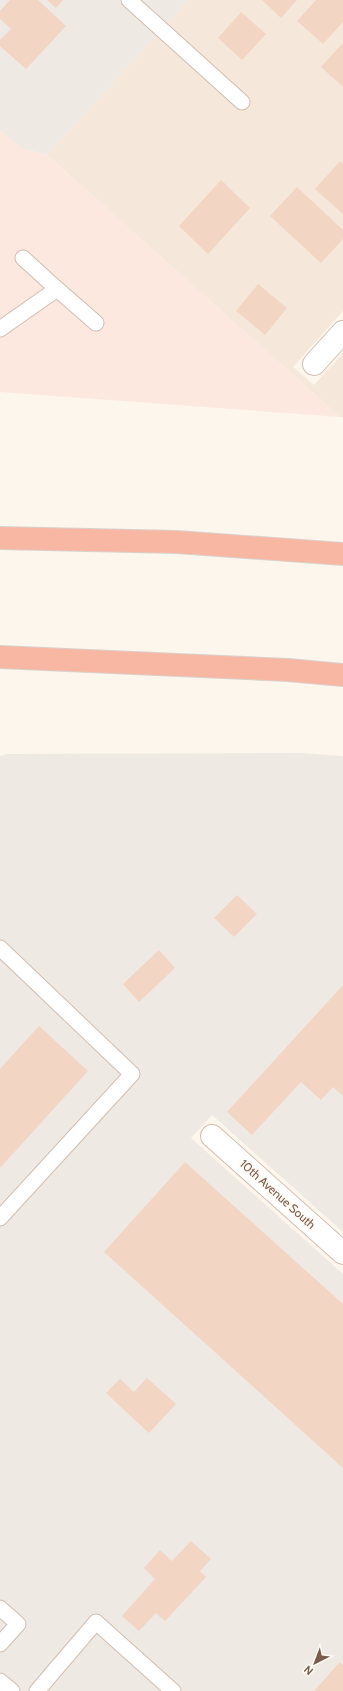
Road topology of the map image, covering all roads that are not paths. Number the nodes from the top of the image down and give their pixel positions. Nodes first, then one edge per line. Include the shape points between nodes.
1 (129, 0) edge
2 (242, 102) dead end
3 (22, 258) dead end
4 (57, 289) junction
5 (96, 323) dead end
6 (0, 329) edge
7 (343, 332) edge
8 (314, 364) dead end
9 (0, 538) edge
10 (343, 554) edge
11 (0, 657) edge
12 (343, 675) edge
13 (0, 948) edge
14 (212, 1136) dead end
15 (0, 1218) edge
16 (343, 1253) edge
17 (0, 1608) edge
18 (0, 1644) edge
19 (0, 1681) edge
20 (157, 1686) edge
21 (12, 1691) edge
22 (36, 1691) edge
23 (173, 1691) edge

1 - 2 lane
3 - 4 lane
4 - 5 lane
4 - 6 lane
7 - 8 street
9 - 10 highway via 177,542
11 - 12 highway via 288,670
13 - 15 lane via 132,1074
14 - 16 street, 10th Avenue South
17 - 18 lane via 18,1624
19 - 21 lane
20 - 22 lane via 96,1622
20 - 23 lane

